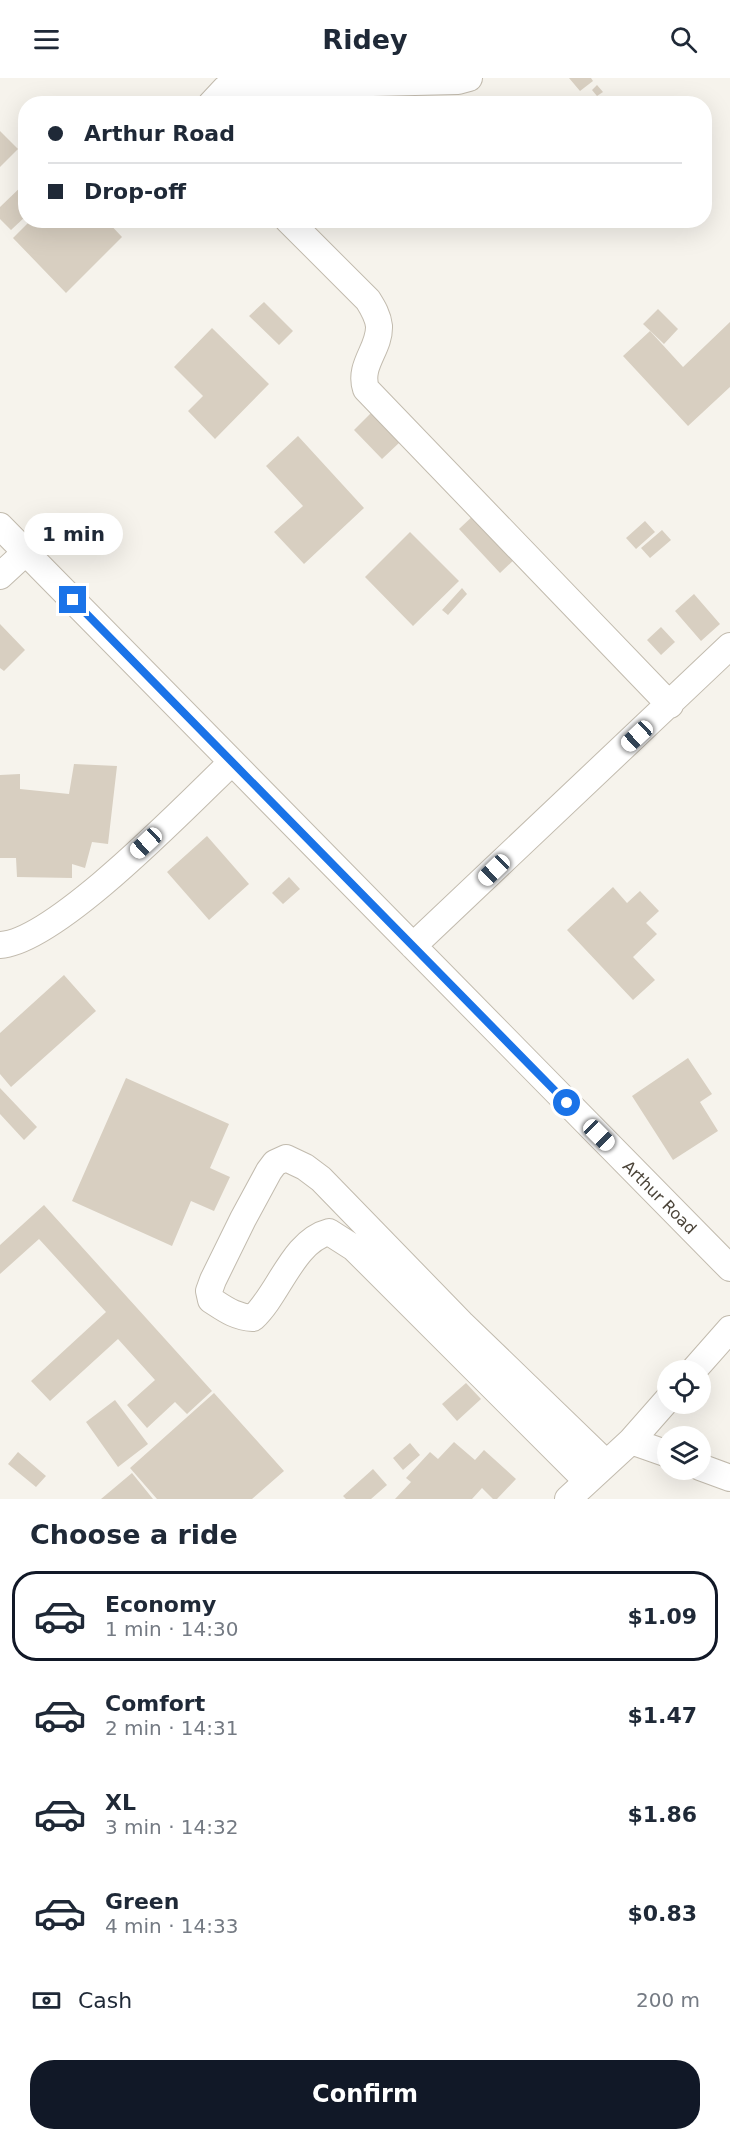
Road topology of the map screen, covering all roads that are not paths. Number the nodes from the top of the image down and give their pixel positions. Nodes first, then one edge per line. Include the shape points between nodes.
1 (469, 78) edge
2 (218, 96) edge
3 (296, 228) edge
4 (0, 526) edge
5 (26, 552) junction
6 (0, 576) edge
7 (730, 646) edge
8 (670, 705) junction
9 (232, 762) junction
10 (0, 945) edge
11 (413, 946) junction
12 (730, 1268) edge
13 (730, 1329) edge
14 (703, 1360) edge
15 (657, 1411) edge
16 (631, 1440) junction
17 (657, 1450) edge
18 (606, 1462) junction
19 (711, 1471) edge
20 (730, 1478) edge
21 (587, 1481) junction
22 (568, 1499) edge

1 - 2 street via 238,86 225,89
3 - 8 street via 368,300 377,316 379,327 363,380 366,389
4 - 5 street, Arthur Road
5 - 6 street
5 - 9 street, Arthur Road
7 - 8 street
8 - 11 street
9 - 10 street via 95,891 33,934
9 - 11 street, Arthur Road
11 - 12 street, Arthur Road
13 - 14 street
15 - 16 street
16 - 17 street
16 - 18 street
18 - 21 street
18 - 21 street via 461,1323 321,1179 286,1158 275,1163 223,1258 209,1291 211,1300 228,1312 253,1318 301,1252 312,1240 329,1232 354,1248
19 - 20 street
21 - 22 street

